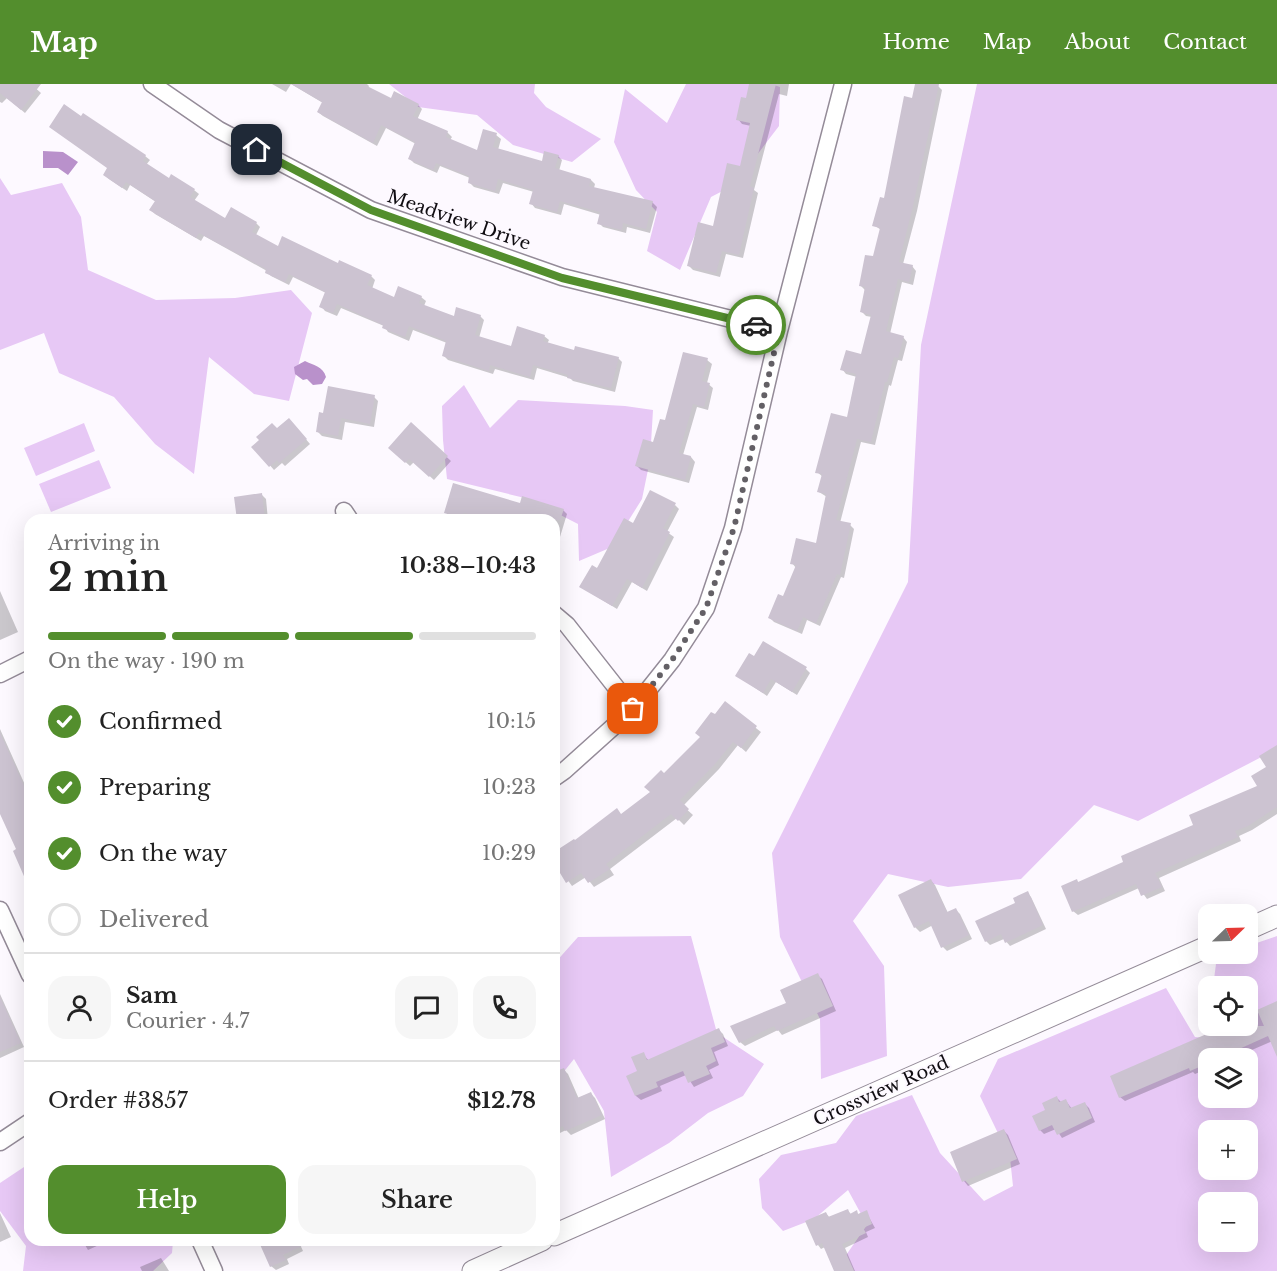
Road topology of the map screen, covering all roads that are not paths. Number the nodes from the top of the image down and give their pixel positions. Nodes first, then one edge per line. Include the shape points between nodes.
1 (152, 84) edge
2 (843, 84) edge
3 (779, 331) junction
4 (560, 619) edge
5 (24, 662) edge
6 (0, 674) edge
7 (633, 709) junction
8 (560, 774) edge
9 (0, 910) edge
10 (1277, 916) edge
11 (1258, 925) edge
12 (1198, 951) edge
13 (24, 962) edge
14 (24, 1126) edge
15 (0, 1142) edge
16 (560, 1232) edge
17 (203, 1246) edge
18 (529, 1246) edge
19 (214, 1271) edge
20 (473, 1271) edge

1 - 3 street, Meadview Drive via 219,130 371,210 562,278
2 - 3 street
3 - 7 street via 734,528 706,608
4 - 7 street
5 - 6 street
7 - 8 street
9 - 13 street
10 - 11 street
12 - 16 street, Crossview Road
14 - 15 street
17 - 19 street
18 - 20 street

